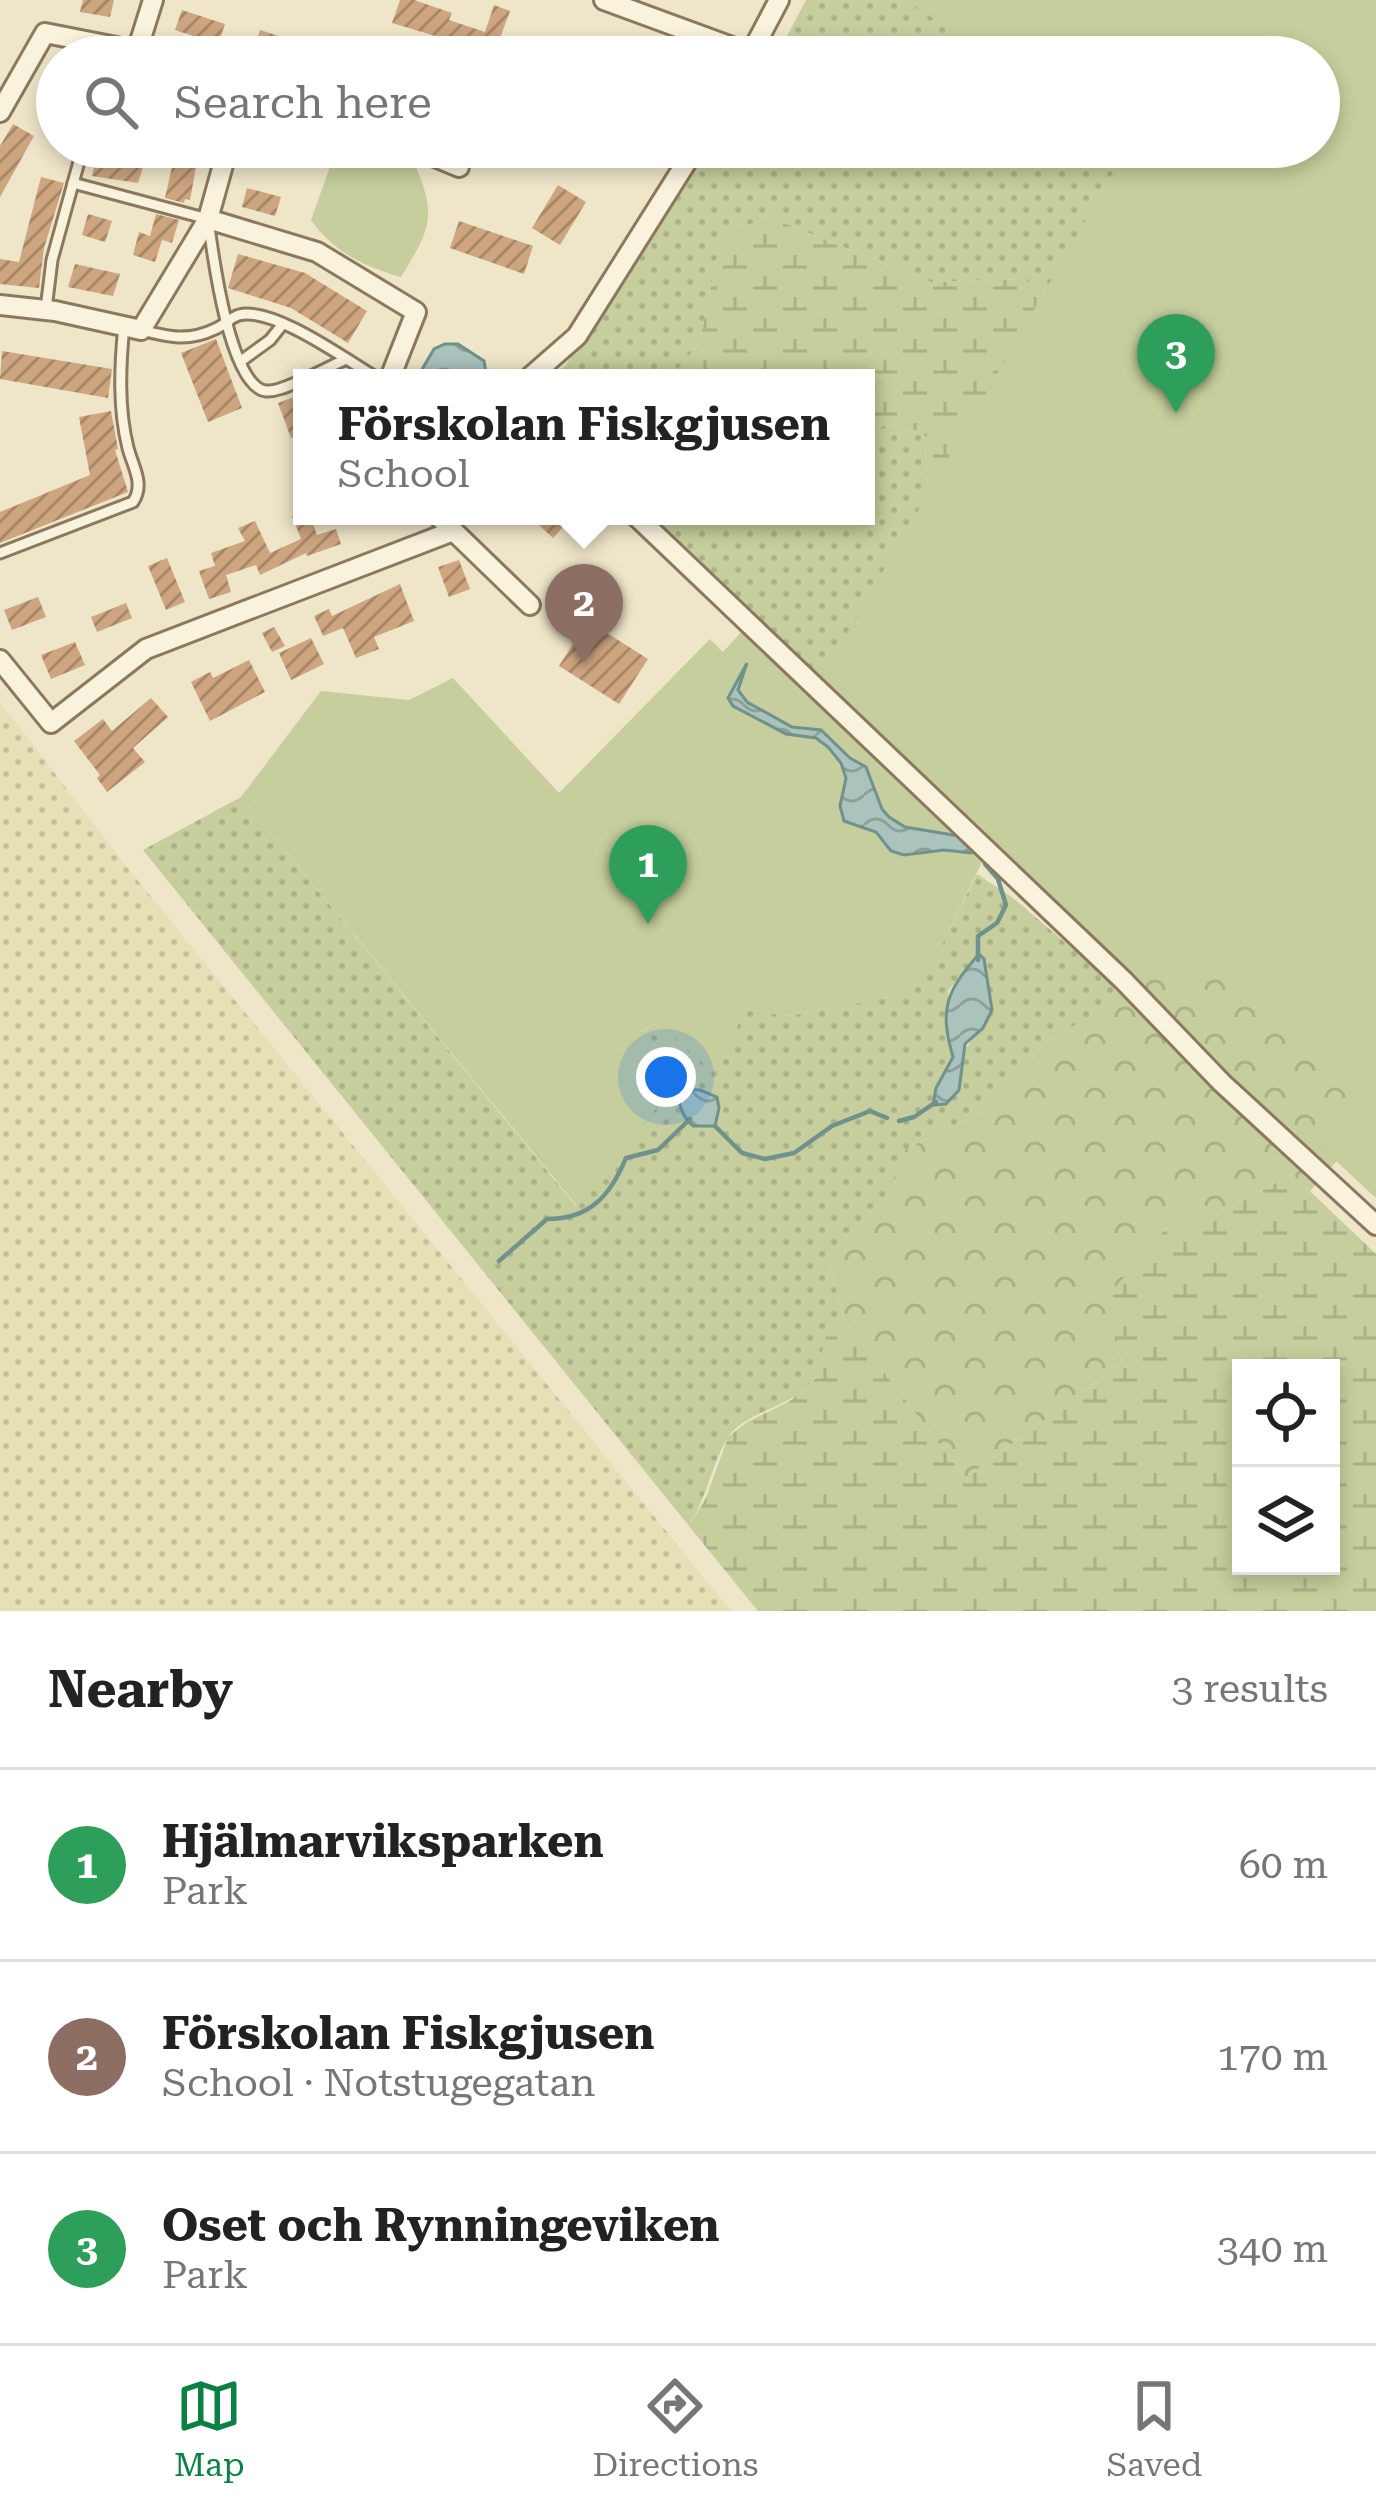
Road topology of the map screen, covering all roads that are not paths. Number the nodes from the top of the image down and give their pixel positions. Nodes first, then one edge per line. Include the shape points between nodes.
1 (154, 0) edge
2 (604, 0) edge
3 (778, 0) edge
4 (142, 36) edge
5 (698, 36) edge
6 (760, 36) edge
7 (36, 49) edge
8 (0, 112) edge
9 (77, 168) edge
10 (222, 168) edge
11 (683, 168) edge
12 (73, 183) junction
13 (208, 219) junction
14 (0, 305) edge
15 (46, 310) junction
16 (227, 323) junction
17 (282, 325) junction
18 (133, 327) junction
19 (346, 359) junction
20 (241, 362) junction
21 (325, 369) edge
22 (362, 369) edge
23 (394, 369) edge
24 (540, 369) edge
25 (293, 383) edge
26 (446, 525) edge
27 (645, 525) edge
28 (453, 532) junction
29 (0, 553) edge
30 (530, 605) dead end
31 (0, 660) edge
32 (1376, 1225) edge

1 - 4 street
2 - 5 street
3 - 6 street
7 - 8 street
9 - 12 lane
10 - 13 street
11 - 24 street via 577,337
12 - 13 lane
12 - 15 lane
13 - 16 lane
13 - 18 street
13 - 23 street via 317,252 416,313
14 - 15 street
15 - 18 street
16 - 17 lane via 253,315
16 - 18 lane via 182,340
16 - 20 lane
17 - 19 lane
17 - 20 lane
18 - 29 lane via 121,400 140,483 134,502
19 - 21 lane
19 - 22 lane
20 - 25 lane via 259,388
26 - 28 street
27 - 32 street
28 - 30 street
28 - 31 street via 146,649 51,723

